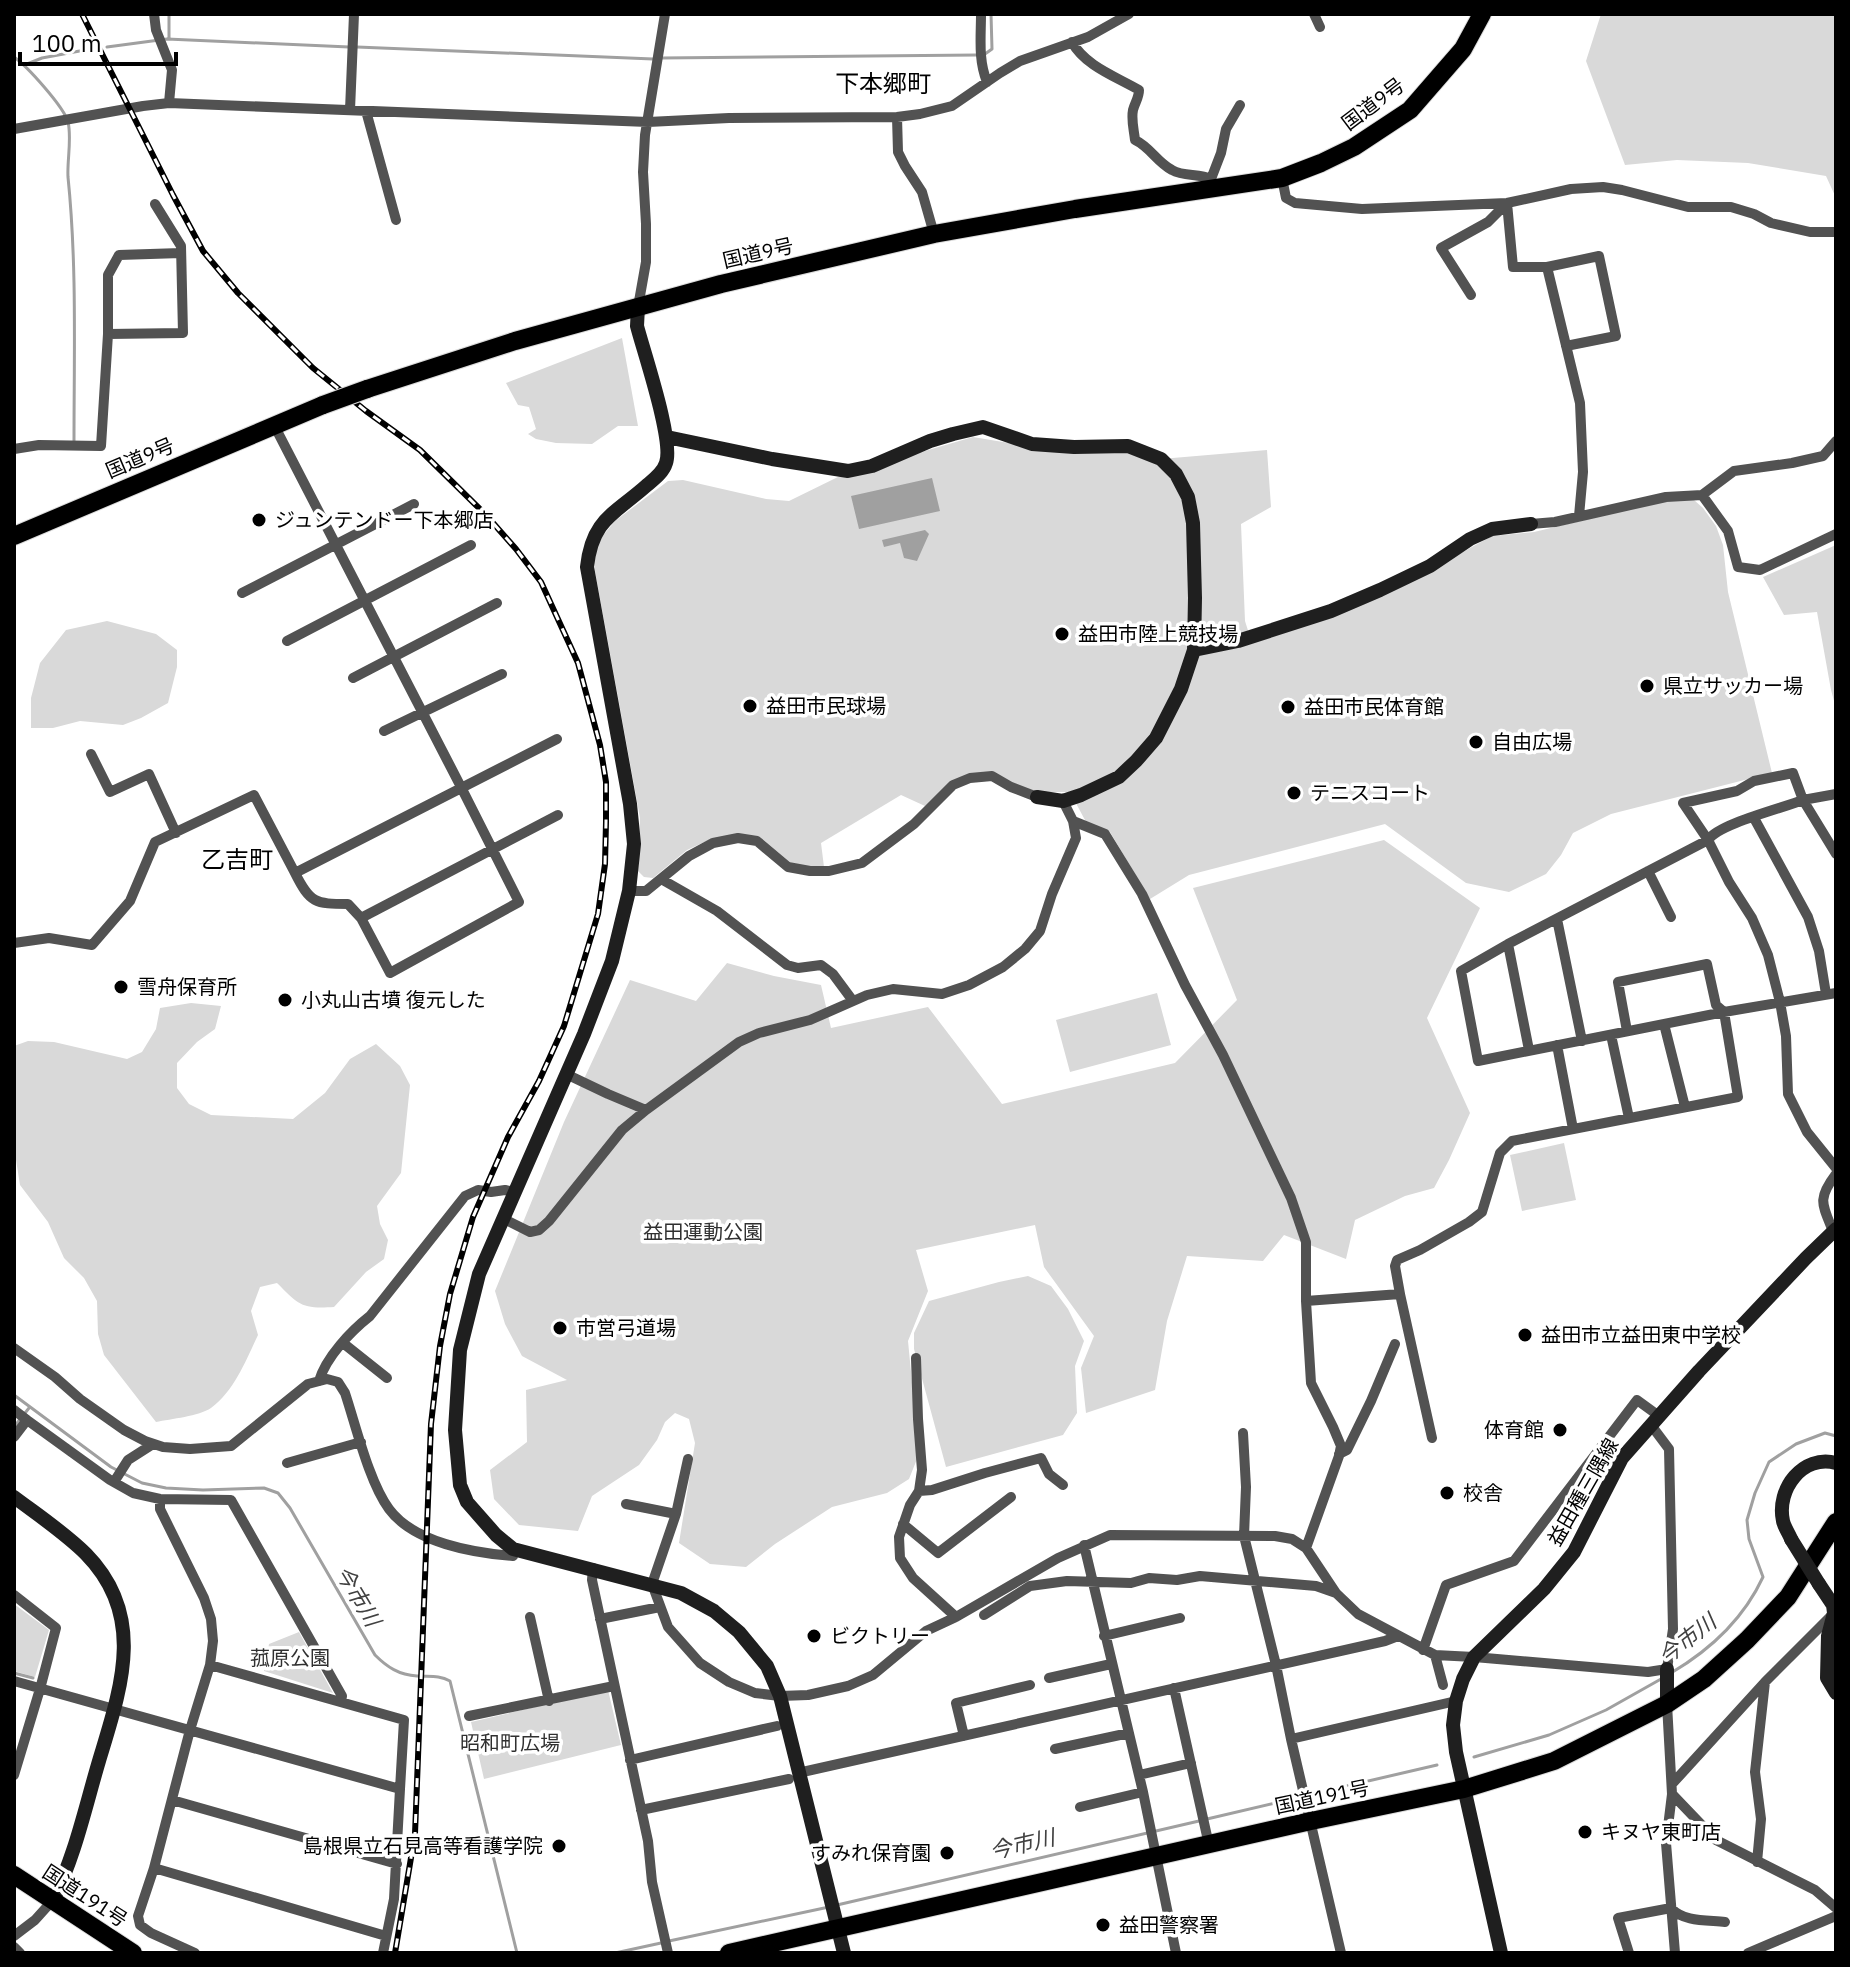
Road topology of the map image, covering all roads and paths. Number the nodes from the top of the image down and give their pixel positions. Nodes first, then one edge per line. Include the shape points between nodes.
1 (154, 14) edge
2 (354, 14) edge
3 (665, 14) edge
4 (981, 14) edge
5 (1129, 14) edge
6 (1314, 14) edge
7 (1482, 14) edge
8 (1320, 27) dead end
9 (1072, 42) junction
10 (987, 82) junction
11 (169, 103) junction
12 (1240, 105) dead end
13 (350, 110) junction
14 (366, 111) junction
15 (897, 117) junction
16 (648, 122) junction
17 (14, 129) edge
18 (1282, 178) junction
19 (1213, 184) junction
20 (1507, 203) junction
21 (155, 204) dead end
22 (396, 220) dead end
23 (1836, 232) edge
24 (934, 234) junction
25 (181, 253) junction
26 (1547, 267) junction
27 (1471, 295) dead end
28 (638, 307) junction
29 (108, 334) junction
30 (1566, 346) junction
31 (274, 425) junction
32 (667, 437) junction
33 (1836, 441) edge
34 (14, 449) edge
35 (1702, 495) junction
36 (414, 504) dead end
37 (1579, 516) junction
38 (1531, 524) joint
39 (1836, 534) edge
40 (14, 536) edge
41 (471, 545) dead end
42 (335, 546) junction
43 (242, 593) dead end
44 (364, 601) junction
45 (497, 603) dead end
46 (287, 641) dead end
47 (1194, 650) junction
48 (394, 657) junction
49 (502, 674) dead end
50 (353, 678) dead end
51 (423, 713) junction
52 (384, 731) dead end
53 (557, 739) dead end
54 (91, 754) dead end
55 (461, 787) junction
56 (1836, 794) edge
57 (1037, 797) joint
58 (1803, 800) junction
59 (1063, 801) junction
60 (558, 815) dead end
61 (1754, 818) junction
62 (1073, 821) junction
63 (176, 833) junction
64 (1708, 840) junction
65 (493, 849) junction
66 (1836, 854) edge
67 (1648, 871) junction
68 (295, 873) junction
69 (661, 879) junction
70 (629, 891) junction
71 (1671, 917) dead end
72 (361, 918) junction
73 (1557, 919) junction
74 (14, 943) edge
75 (1508, 944) junction
76 (1831, 993) edge
77 (853, 1001) junction
78 (1780, 1002) junction
79 (1724, 1012) junction
80 (1664, 1024) junction
81 (1627, 1031) junction
82 (1611, 1035) junction
83 (1582, 1041) junction
84 (1557, 1045) junction
85 (1529, 1050) junction
86 (566, 1074) junction
87 (1685, 1107) junction
88 (646, 1110) junction
89 (1629, 1118) junction
90 (1573, 1129) junction
91 (1836, 1168) edge
92 (1836, 1174) edge
93 (514, 1192) junction
94 (502, 1218) junction
95 (1834, 1230) edge
96 (1400, 1294) junction
97 (1306, 1301) junction
98 (343, 1343) junction
99 (1395, 1344) dead end
100 (14, 1348) edge
101 (916, 1358) dead end
102 (387, 1378) dead end
103 (319, 1381) junction
104 (14, 1410) edge
105 (27, 1420) junction
106 (1655, 1420) junction
107 (1243, 1433) dead end
108 (14, 1437) edge
109 (1432, 1438) dead end
110 (361, 1442) junction
111 (153, 1444) junction
112 (1339, 1454) junction
113 (688, 1459) dead end
114 (287, 1463) dead end
115 (1836, 1463) edge
116 (115, 1480) junction
117 (1063, 1485) dead end
118 (919, 1491) junction
119 (14, 1497) edge
120 (1011, 1497) dead end
121 (160, 1499) junction
122 (626, 1504) dead end
123 (676, 1514) junction
124 (1836, 1522) edge
125 (903, 1524) junction
126 (1244, 1536) junction
127 (1084, 1545) junction
128 (1306, 1548) junction
129 (513, 1549) junction
130 (593, 1568) junction
131 (1092, 1582) junction
132 (1255, 1582) junction
133 (652, 1584) junction
134 (1336, 1593) junction
135 (14, 1595) edge
136 (1834, 1606) edge
137 (660, 1607) junction
138 (984, 1615) dead end
139 (530, 1617) dead end
140 (956, 1617) junction
141 (1180, 1618) dead end
142 (600, 1619) junction
143 (1104, 1636) junction
144 (1398, 1636) junction
145 (1423, 1650) junction
146 (1435, 1655) junction
147 (1474, 1657) junction
148 (1111, 1664) junction
149 (210, 1665) junction
150 (1276, 1665) junction
151 (1667, 1669) junction
152 (1049, 1678) dead end
153 (14, 1681) edge
154 (1765, 1682) junction
155 (1030, 1685) dead end
156 (1443, 1685) dead end
157 (614, 1686) junction
158 (1174, 1688) junction
159 (40, 1689) junction
160 (1836, 1693) edge
161 (780, 1696) junction
162 (1119, 1700) junction
163 (549, 1701) junction
164 (1456, 1701) junction
165 (341, 1702) junction
166 (1667, 1704) junction
167 (115, 1708) junction
168 (469, 1716) dead end
169 (777, 1726) dead end
170 (190, 1730) junction
171 (1129, 1733) junction
172 (964, 1736) junction
173 (1291, 1739) junction
174 (1055, 1749) dead end
175 (17, 1756) edge
176 (630, 1760) junction
177 (1191, 1763) junction
178 (14, 1775) edge
179 (1139, 1775) junction
180 (794, 1776) junction
181 (400, 1789) junction
182 (1464, 1789) junction
183 (1672, 1789) junction
184 (1143, 1792) junction
185 (172, 1800) junction
186 (1080, 1807) dead end
187 (641, 1810) junction
188 (1311, 1821) junction
189 (1209, 1845) junction
190 (1155, 1857) junction
191 (1757, 1862) junction
192 (397, 1864) junction
193 (154, 1868) junction
194 (14, 1875) edge
195 (53, 1900) junction
196 (1671, 1908) junction
197 (1836, 1908) edge
198 (1836, 1916) edge
199 (1725, 1922) dead end
200 (838, 1927) junction
201 (14, 1936) edge
202 (386, 1936) junction
203 (14, 1947) edge
204 (20, 1953) edge
205 (133, 1953) edge
206 (195, 1953) edge
207 (383, 1953) edge
208 (668, 1953) edge
209 (729, 1953) edge
210 (844, 1953) edge
211 (1176, 1953) edge
212 (1341, 1953) edge
213 (1501, 1953) edge
214 (1629, 1953) edge
215 (1675, 1953) edge
216 (1748, 1953) edge

1 - 11 street via 172,70
2 - 13 street
3 - 16 street
4 - 10 street via 982,71
5 - 9 street
6 - 8 street
7 - 18 highway, 国道9号 via 1463,49 1410,110 1354,147
9 - 10 street via 1020,61
9 - 19 street via 1096,66 1139,90 1135,140 1168,168 1203,175
10 - 15 street via 952,106
11 - 13 street
11 - 17 street
12 - 19 street via 1226,129
13 - 14 street
14 - 16 street
14 - 22 street
15 - 16 street
15 - 24 street via 898,152 922,192
16 - 28 street via 643,172 646,262
18 - 19 highway, 国道9号
18 - 20 street via 1286,198 1295,203 1362,209
19 - 24 highway, 国道9号
20 - 23 street via 1603,187 1688,207 1731,207 1810,232
20 - 26 street via 1513,267
20 - 27 street via 1488,222 1441,248
21 - 25 street
24 - 28 highway, 国道9号
25 - 29 street via 119,255 108,275
25 - 29 street via 183,333
26 - 30 street
26 - 30 street via 1599,256 1616,336
28 - 31 highway, 国道9号, bridge via 515,341
28 - 32 street via 637,326
29 - 34 street via 101,446
30 - 37 street via 1580,403
31 - 40 highway, 国道9号
31 - 42 street
32 - 47 street via 848,471 983,427 1032,444 1128,446 1145,452 1176,474 1188,497
32 - 70 street via 666,463 657,477 602,521 587,567 630,804 634,844
33 - 35 street via 1823,456 1734,471
35 - 37 street via 1666,497
35 - 39 street via 1728,531 1738,567 1760,570
36 - 42 street
37 - 38 street
38 - 47 street via 1492,529 1430,566 1331,611
41 - 44 street
42 - 43 street
42 - 44 street
44 - 46 street
44 - 48 street
45 - 48 street
47 - 59 street via 1156,738 1119,777
48 - 50 street
48 - 51 street
49 - 51 street
51 - 52 street
51 - 55 street
53 - 55 street
54 - 63 street via 110,792 149,774
55 - 65 street
55 - 68 street
56 - 58 street
57 - 59 street
57 - 69 street via 992,776 970,778 953,785 914,824 862,863 829,871 788,867 757,841 738,838 713,843
58 - 61 street
58 - 64 street via 1793,773 1683,803
58 - 66 street
59 - 62 street
60 - 65 street
61 - 64 street via 1727,826
61 - 76 street via 1808,917
62 - 77 street via 1076,838 1040,931 1025,949 1003,967 942,994 893,989
62 - 97 street via 1105,834 1142,894 1223,1055 1291,1198 1306,1242
63 - 68 street via 254,795
63 - 74 street via 155,842 130,901 92,945 49,938
64 - 67 street
64 - 78 street via 1752,918
65 - 72 street
65 - 72 street via 519,902 390,973
67 - 71 street
67 - 73 street
68 - 72 street via 315,901 348,904
69 - 70 street via 646,891
69 - 77 street via 717,911 787,965 821,965
70 - 86 street via 612,961
73 - 75 street
73 - 83 street
75 - 85 street
75 - 85 street via 1461,971 1478,1061
76 - 78 street
77 - 88 street via 739,1042
78 - 79 street
78 - 91 street via 1788,1094 1807,1132
79 - 80 street
79 - 81 street via 1716,1005 1707,964 1618,982
79 - 87 street via 1738,1097
80 - 81 street
80 - 87 street
81 - 82 street
82 - 83 street
82 - 89 street
83 - 84 street
84 - 85 street
84 - 90 street
86 - 88 street
86 - 93 street
87 - 89 street
88 - 94 street via 622,1130 539,1230 530,1232
89 - 90 street
90 - 96 street via 1512,1141 1500,1153 1482,1212 1397,1260
92 - 95 street via 1822,1204
93 - 94 street
93 - 98 street via 478,1190 465,1196
94 - 129 street via 479,1274 460,1350 455,1430 460,1485 467,1502
95 - 106 street, 益田種三隅線
96 - 97 street
96 - 109 street
97 - 112 street via 1311,1383 1341,1446
98 - 102 street
98 - 103 street
99 - 112 street via 1347,1450
100 - 111 street via 124,1430
101 - 118 street
103 - 110 street via 338,1382
103 - 111 street via 300,1389 231,1446 190,1449
104 - 105 street
105 - 108 street
105 - 116 street
106 - 145 street via 1637,1400 1514,1561 1446,1585
106 - 147 street, 益田種三隅線 via 1622,1458 1574,1552
106 - 151 street via 1669,1449 1673,1629
107 - 126 street
110 - 114 street
110 - 129 street via 383,1500 409,1527 486,1554 513,1556
111 - 116 street via 127,1463
112 - 128 street
113 - 123 street
115 - 136 street, bridge via 1812,1463 1797,1472 1782,1503 1791,1539
116 - 121 street via 133,1493
117 - 118 street via 1041,1458
118 - 125 street
119 - 167 street via 84,1553 112,1593 125,1650
120 - 125 street via 938,1553
121 - 149 street via 211,1619
121 - 165 street via 231,1500
122 - 123 street
123 - 133 street
124 - 166 highway, 国道191号 via 1788,1597 1704,1679
125 - 140 street via 900,1558 913,1578
126 - 127 street via 1110,1535
126 - 128 street via 1292,1539
126 - 132 street
127 - 131 street
127 - 140 street
128 - 134 street
129 - 130 street
130 - 133 street
130 - 142 street
131 - 132 street via 1200,1576
131 - 138 street via 1030,1586
131 - 143 street
132 - 134 street via 1316,1586
132 - 150 street
133 - 137 street
133 - 161 street via 714,1611 739,1632 767,1666
134 - 144 street via 1358,1614
135 - 159 street via 56,1628
136 - 154 street
136 - 160 street via 1827,1678
137 - 142 street
137 - 161 street via 668,1627 700,1663 755,1693
139 - 163 street
140 - 161 street via 926,1631 873,1675 831,1690
141 - 143 street
142 - 157 street
143 - 148 street
144 - 145 street
144 - 150 street
145 - 146 street
146 - 147 street
146 - 156 street
147 - 151 street via 1648,1672
147 - 164 street, 益田種三隅線
148 - 152 street
148 - 162 street
149 - 165 street
149 - 170 street
150 - 158 street
150 - 173 street
151 - 166 street
153 - 159 street
154 - 183 street
154 - 191 street via 1755,1772 1761,1819
155 - 172 street via 956,1703
157 - 163 street
157 - 176 street
158 - 162 street
158 - 177 street
159 - 167 street
159 - 175 street
161 - 180 street
162 - 171 street
162 - 172 street
163 - 168 street
164 - 173 street
164 - 182 street, 益田種三隅線 via 1453,1725
165 - 181 street via 404,1720
166 - 182 highway, 国道191号 via 1554,1761
166 - 183 street
167 - 170 street
167 - 195 street via 67,1872
169 - 176 street
170 - 181 street
170 - 185 street
171 - 174 street
171 - 179 street
172 - 180 street
173 - 188 street
175 - 178 street
176 - 187 street
177 - 179 street
177 - 189 street
179 - 184 street
180 - 187 street
180 - 200 street
181 - 192 street
182 - 188 highway, 国道191号
182 - 213 street, 益田種三隅線
183 - 191 street via 1716,1840
183 - 196 street via 1666,1843
184 - 186 street
184 - 190 street
185 - 192 street
185 - 193 street
187 - 208 street
188 - 189 highway, 国道191号
188 - 212 street
189 - 190 highway, 国道191号
190 - 200 highway, 国道191号
190 - 211 street
191 - 197 street via 1815,1890
192 - 202 street
193 - 202 street
193 - 206 street via 138,1916 140,1925
194 - 195 highway, 国道191号
195 - 201 street
195 - 205 highway, 国道191号
196 - 199 street via 1685,1917
196 - 214 street via 1618,1918
196 - 215 street
198 - 216 street
200 - 209 highway, 国道191号
200 - 210 street
202 - 207 street
203 - 204 street

